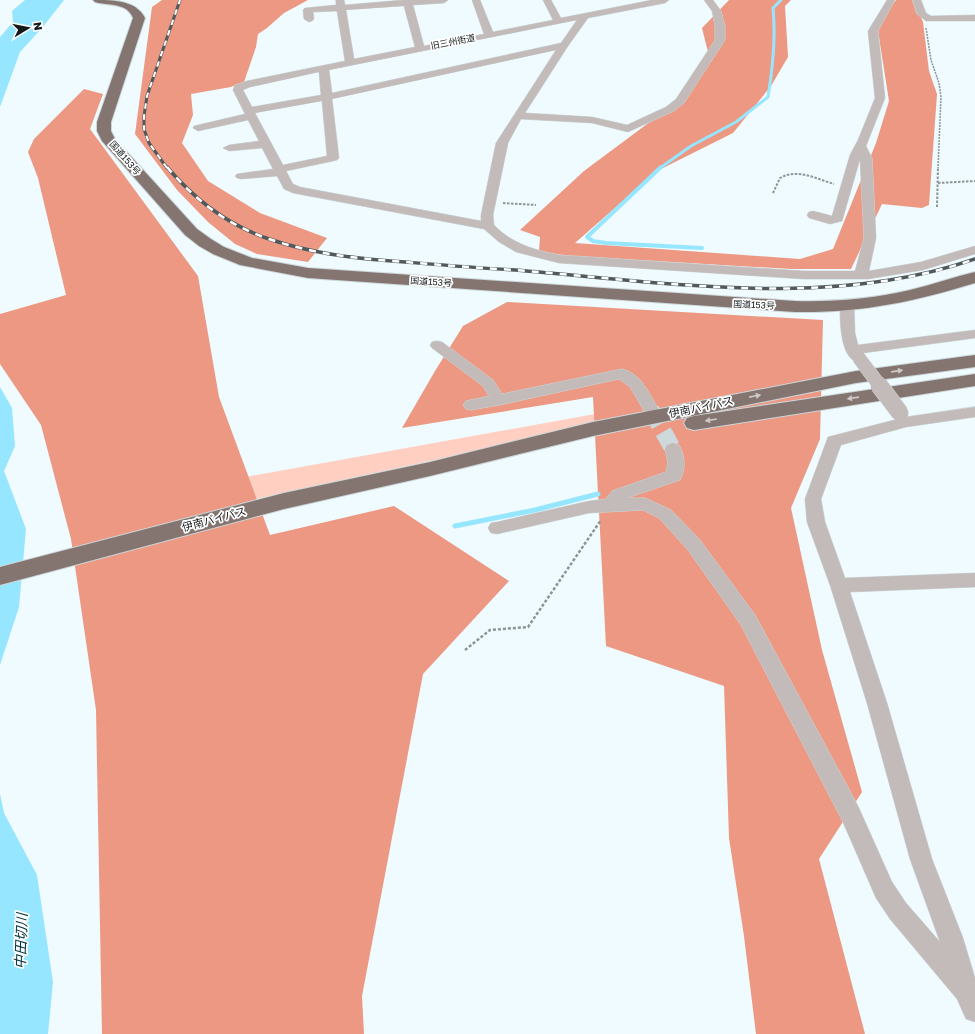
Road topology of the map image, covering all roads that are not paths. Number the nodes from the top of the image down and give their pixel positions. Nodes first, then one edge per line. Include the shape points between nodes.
1 (99, 0) edge
2 (444, 0) edge
3 (476, 0) edge
4 (547, 0) edge
5 (611, 0) edge
6 (665, 0) edge
7 (708, 0) edge
8 (891, 0) edge
9 (917, 0) edge
10 (408, 1) edge
11 (341, 4) edge
12 (617, 9) junction
13 (585, 16) junction
14 (975, 18) edge
15 (309, 19) dead end
16 (558, 21) junction
17 (489, 35) junction
18 (564, 46) junction
19 (420, 49) junction
20 (409, 51) junction
21 (350, 62) junction
22 (324, 68) junction
23 (425, 68) junction
24 (327, 97) junction
25 (250, 113) junction
26 (518, 116) junction
27 (198, 128) dead end
28 (266, 144) junction
29 (861, 147) junction
30 (229, 148) dead end
31 (279, 170) junction
32 (241, 176) dead end
33 (813, 215) dead end
34 (488, 226) junction
35 (975, 250) edge
36 (861, 275) junction
37 (975, 277) edge
38 (847, 306) junction
39 (975, 334) edge
40 (437, 345) dead end
41 (856, 354) junction
42 (975, 361) edge
43 (975, 380) edge
44 (499, 400) junction
45 (471, 405) dead end
46 (651, 410) tunnel mouth
47 (975, 412) edge
48 (903, 418) junction
49 (673, 449) tunnel mouth
50 (430, 469) junction
51 (611, 505) junction
52 (497, 528) dead end
53 (0, 576) edge
54 (975, 580) edge
55 (840, 585) junction
56 (972, 997) edge

1 - 38 highway, 国道153号 via 130,6 139,18 104,122 104,131 191,232 204,243 237,260 308,273 744,304 795,307
2 - 10 street
3 - 17 street
4 - 16 street
5 - 12 street
6 - 12 street, 旧三州街道
7 - 26 street via 716,11 720,40 680,101 670,109 628,128 592,120
8 - 29 street via 874,31 880,98
9 - 14 street via 922,14 929,19
10 - 11 street
10 - 19 street
11 - 15 street via 308,10
11 - 21 street
12 - 13 street, 旧三州街道
13 - 16 street, 旧三州街道
13 - 18 street
16 - 17 street, 旧三州街道
17 - 19 street, 旧三州街道
18 - 23 street
18 - 26 street
19 - 20 street, 旧三州街道
20 - 21 street, 旧三州街道
20 - 23 street
21 - 22 street, 旧三州街道
22 - 24 street
22 - 25 street, 旧三州街道 via 242,85 238,90
23 - 24 street
24 - 25 street
24 - 31 street via 333,158
25 - 27 street
25 - 28 street
26 - 34 street via 502,144 487,215
28 - 30 street
28 - 31 street
29 - 33 street via 856,155 838,218 830,220
29 - 36 street via 866,158 870,238
31 - 32 street
31 - 34 street via 288,186 297,190
34 - 36 street via 518,248 560,259 804,275
35 - 36 street via 923,266
37 - 38 highway, 国道153号 via 913,294
38 - 41 street via 848,339
39 - 41 street
40 - 44 street via 488,383
41 - 48 street, bridge
50 -> 42 highway, 伊南バイパス via 593,429 729,401 856,377
43 -> 50 highway, 伊南バイパス via 740,415
44 - 45 street
44 - 46 street via 622,374 636,384
47 - 48 street
48 - 55 street via 834,441 813,499 816,522
49 - 51 street via 676,462 674,476 618,495
50 - 53 highway, 伊南バイパス via 284,501
51 - 52 street via 589,507
51 - 56 street via 645,504 665,514 694,545 748,620 850,813 884,890 898,911
54 - 55 street
55 - 56 street via 921,858

